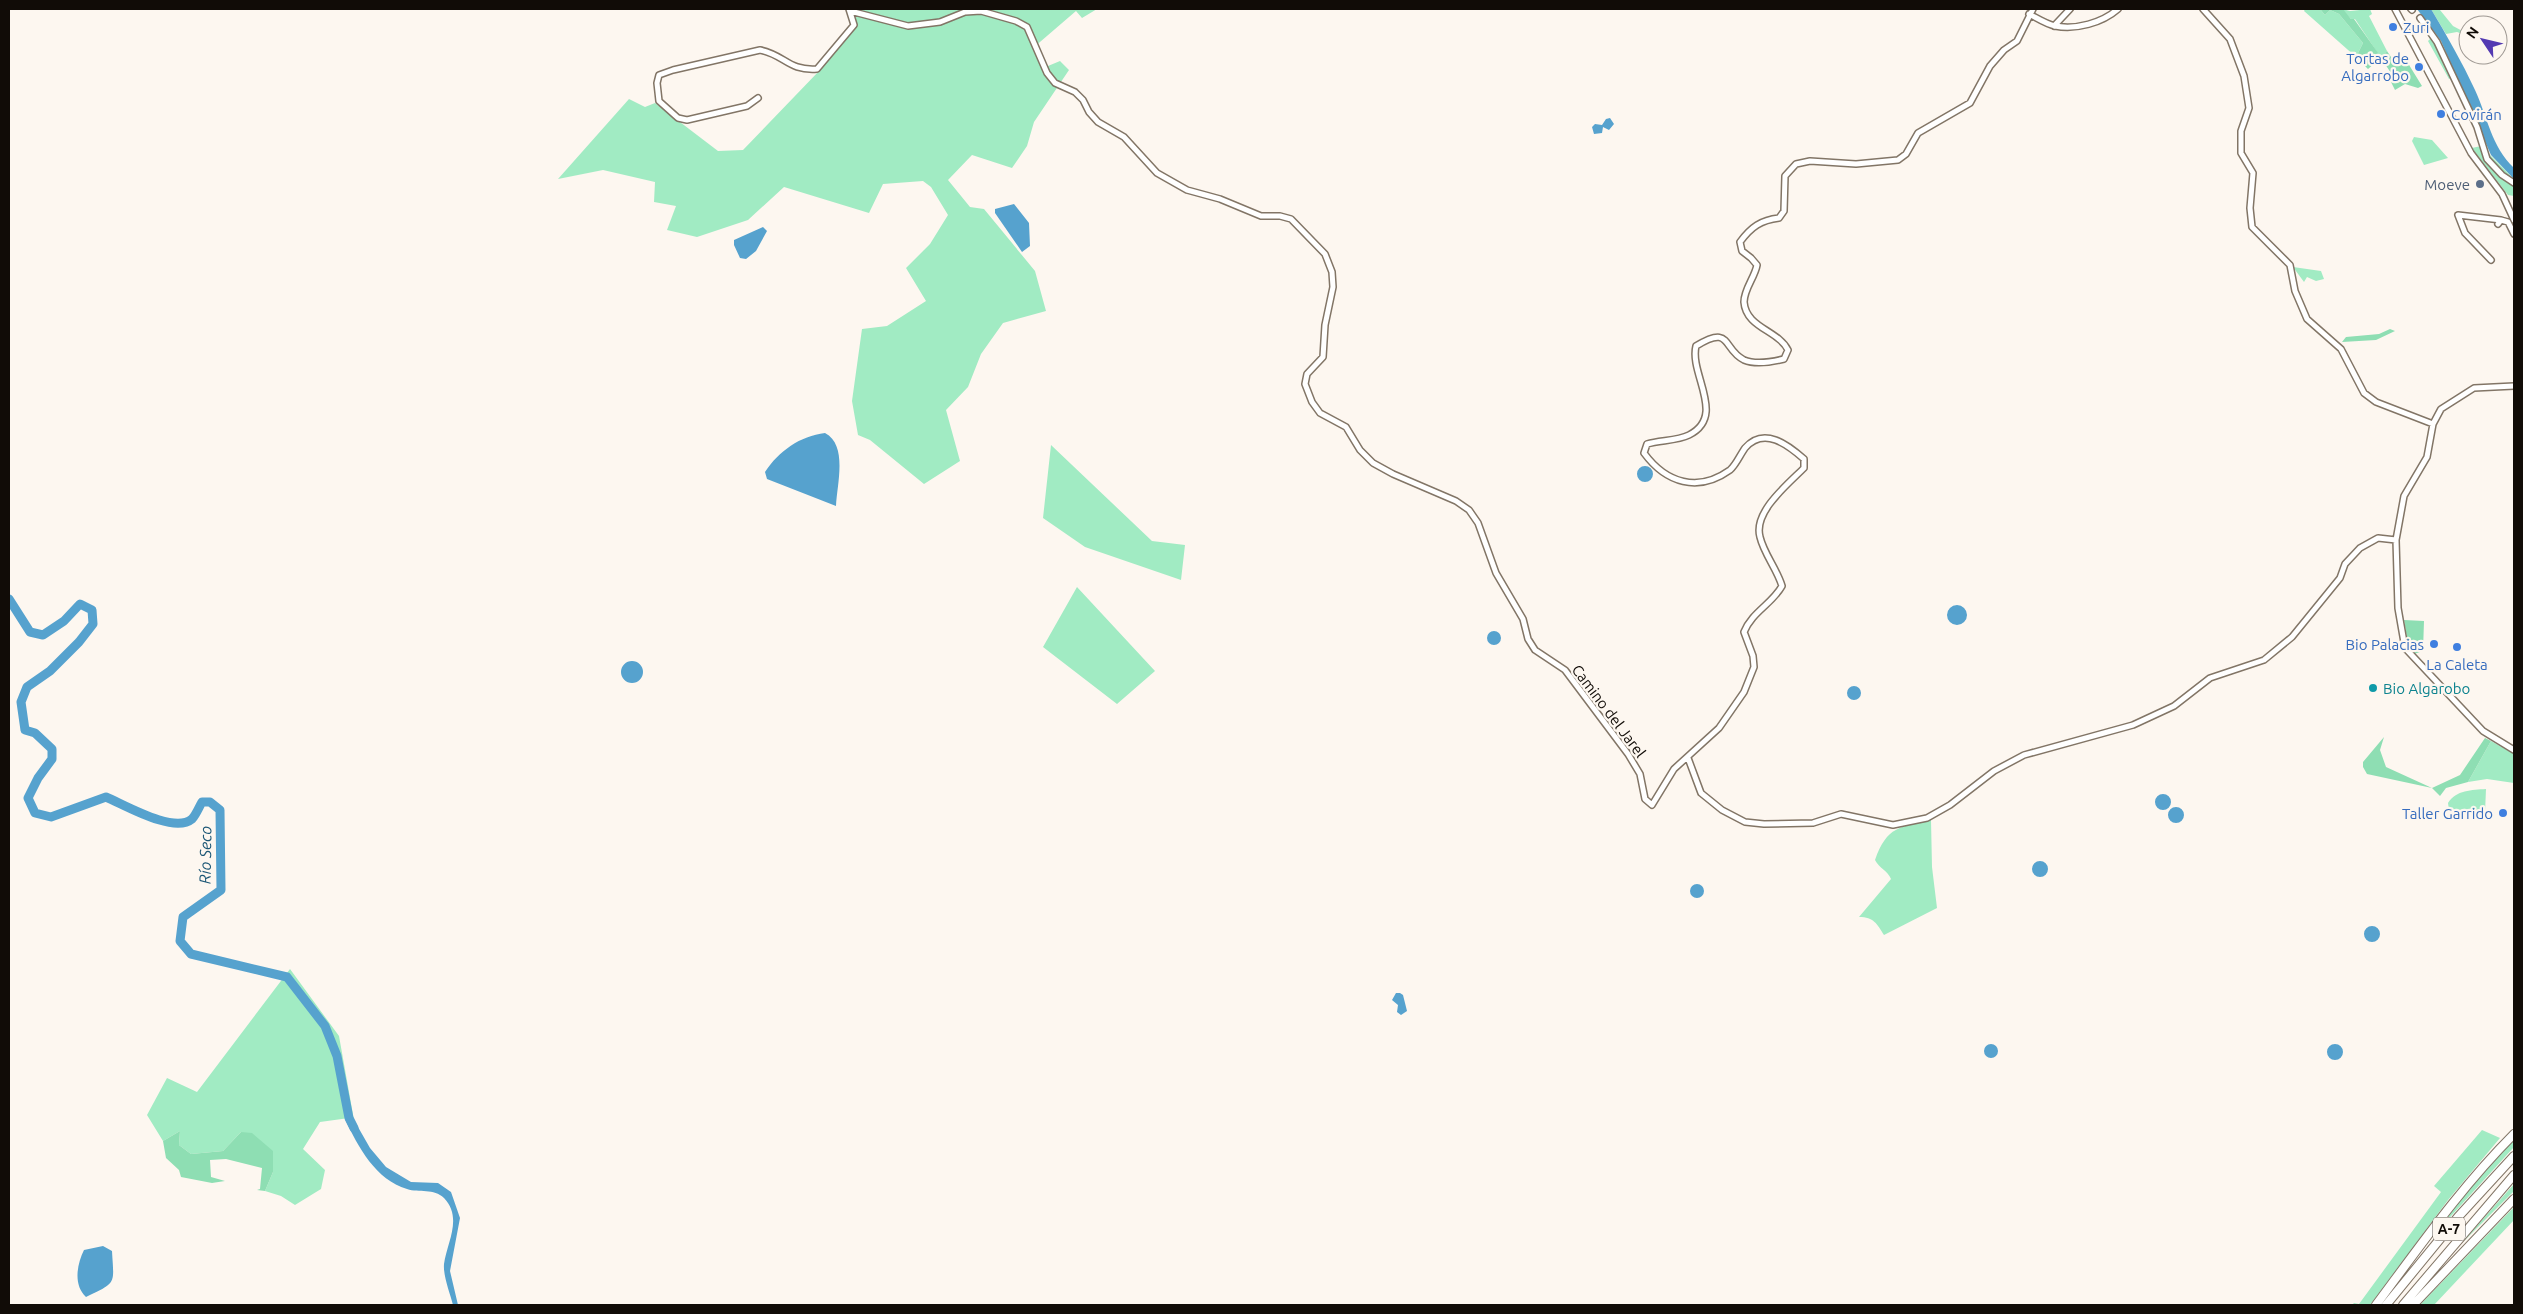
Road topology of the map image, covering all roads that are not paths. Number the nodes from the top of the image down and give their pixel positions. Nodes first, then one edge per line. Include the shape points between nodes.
1 (2033, 9) edge
2 (2070, 9) edge
3 (2118, 9) edge
4 (2203, 9) edge
5 (2395, 9) edge
6 (849, 10) edge
7 (2029, 14) junction
8 (2420, 18) dead end
9 (2054, 26) junction
10 (758, 98) dead end
11 (2514, 183) edge
12 (2514, 220) edge
13 (2514, 234) edge
14 (2491, 260) dead end
15 (2514, 386) edge
16 (2433, 424) junction
17 (2396, 540) junction
18 (2514, 750) edge
19 (1688, 758) junction
20 (2514, 1134) edge
21 (2514, 1156) edge
22 (2514, 1175) edge
23 (2514, 1199) edge
24 (2376, 1305) edge
25 (2386, 1305) edge
26 (2403, 1305) edge
27 (2413, 1305) edge

1 - 7 street
2 - 9 street
3 - 9 street via 2089,24
4 - 16 street via 2230,39 2244,76 2249,108 2241,131 2241,153 2253,173 2252,227 2290,264 2295,291 2307,319 2341,349 2364,393 2376,402
5 - 12 street via 2471,152 2502,194
6 - 10 street via 854,25 817,69 803,70 790,66 772,52 760,50 673,70 659,75 657,83 659,101 678,118 687,120 747,106
6 - 19 street, Camino del Jarel via 908,26 940,22 965,12 981,11 1016,20 1027,27 1054,83 1075,92 1098,122 1124,137 1157,173 1187,190 1261,216 1291,219 1324,254 1332,272 1333,287 1325,325 1323,357 1307,374 1305,384 1320,413 1346,427 1360,450 1373,463 1469,510 1478,523 1496,573 1523,619 1528,639 1535,650 1566,670 1628,754 1640,774 1645,799 1652,805 1674,769
7 - 9 street
7 - 19 street via 2017,41 1990,66 1970,103 1918,133 1906,154 1898,160 1856,164 1810,161 1796,164 1785,176 1784,211 1779,218 1764,220 1749,230 1740,242 1742,252 1757,265 1744,301 1748,315 1758,326 1784,342 1788,350 1784,359 1772,362 1744,360 1721,338 1711,337 1696,346 1694,356 1707,407 1702,424 1688,435 1647,444 1644,453 1651,463 1673,479 1688,483 1702,484 1730,469 1746,446 1760,438 1776,439 1804,459 1804,468 1772,500 1759,523 1760,537 1782,586 1776,596 1749,620 1744,632 1754,667 1744,692 1719,728
8 - 11 street via 2437,42 2477,127 2487,159
13 - 14 street via 2508,222 2458,215 2465,233
15 - 16 street via 2474,388 2441,410
16 - 17 street via 2427,457 2404,496
17 - 18 street via 2398,608 2405,648 2483,731
17 - 19 street via 2378,538 2360,548 2292,637 2264,660 2210,678 2174,706 2134,725 2024,754 1994,771 1950,806 1926,818 1894,825 1841,814 1814,823 1745,822 1722,810 1701,793
20 - 24 highway via 2445,1211
21 - 25 highway, A-7 via 2458,1217
22 - 26 highway, A-7
23 - 27 highway

